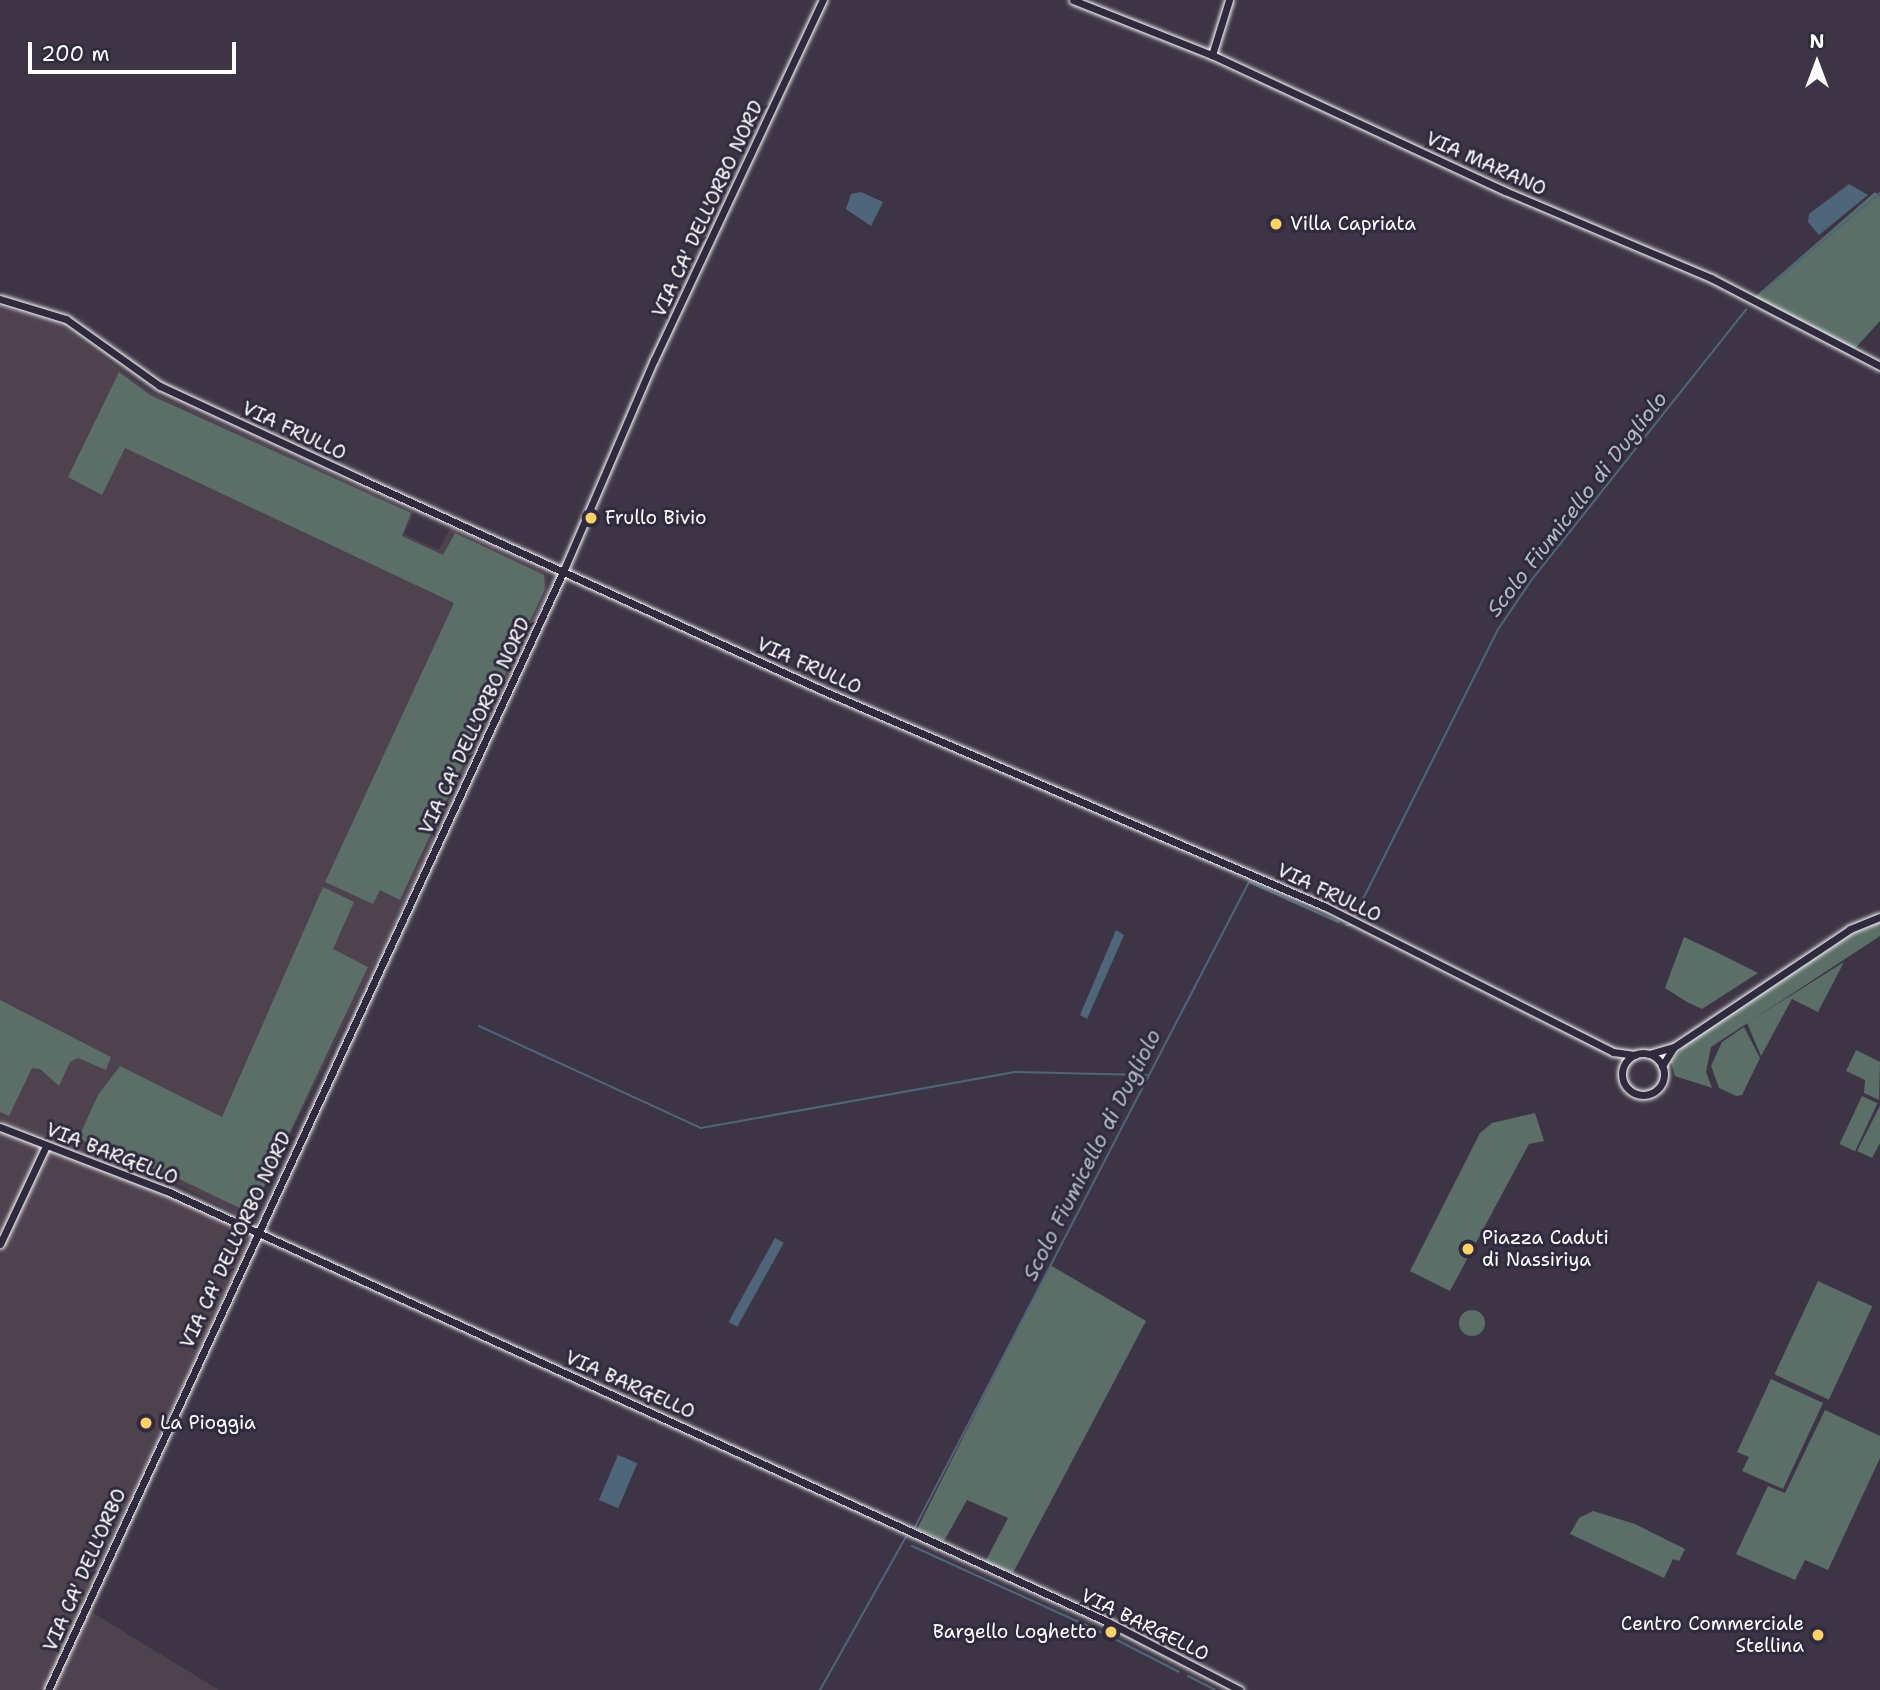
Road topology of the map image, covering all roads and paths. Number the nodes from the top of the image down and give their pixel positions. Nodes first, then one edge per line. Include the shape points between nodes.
1 (823, 0) edge
2 (1073, 0) edge
3 (1229, 0) edge
4 (1212, 55) junction
5 (0, 299) edge
6 (1880, 366) edge
7 (563, 572) junction
8 (1880, 917) edge
9 (1674, 1047) junction
10 (1613, 1052) junction
11 (1648, 1054) junction
12 (1636, 1055) junction
13 (1662, 1066) junction
14 (1622, 1069) junction
15 (0, 1127) edge
16 (46, 1146) junction
17 (257, 1234) junction
18 (0, 1244) edge
19 (151, 1463) joint
20 (48, 1690) edge
21 (1240, 1690) edge

1 - 7 street, VIA CA' DELL'ORBO NORD via 654,360
2 - 4 street, VIA MARANO
3 - 4 street
4 - 6 street, VIA MARANO via 1505,191 1711,278
5 - 7 street, VIA FRULLO via 66,319 160,386
7 - 10 street, VIA FRULLO via 826,692 1326,907
7 - 17 street, VIA CA' DELL'ORBO NORD
8 - 9 street via 1850,929
9 - 11 street
9 - 13 street
10 - 12 street, VIA FRULLO
10 - 14 street
11 - 12 street
11 - 13 street
12 - 14 street
13 - 14 street via 1662,1083 1646,1095 1629,1090
15 - 16 street, VIA BARGELLO
16 - 17 street, VIA BARGELLO via 146,1182
16 - 18 street
17 - 19 street, VIA CA' DELL'ORBO NORD
17 - 21 street, VIA BARGELLO via 1108,1622
19 - 20 street, VIA CA' DELL'ORBO

